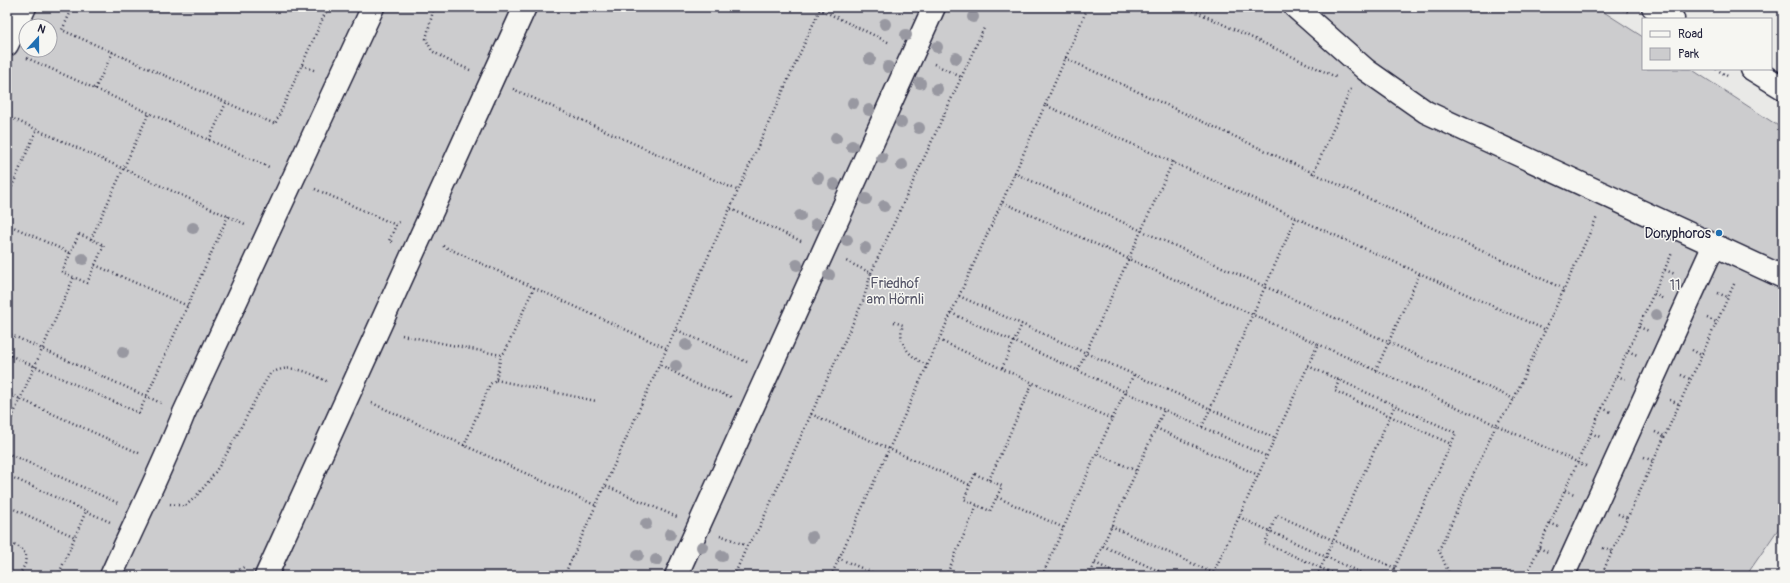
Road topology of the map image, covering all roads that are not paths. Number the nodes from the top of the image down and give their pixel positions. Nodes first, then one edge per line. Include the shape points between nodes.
1 (25, 7) edge
2 (373, 7) edge
3 (525, 7) edge
4 (934, 7) edge
5 (1295, 7) edge
6 (1653, 7) edge
7 (1671, 18) edge
8 (14, 50) edge
9 (1754, 70) edge
10 (1783, 88) edge
11 (1714, 244) junction
12 (1783, 277) edge
13 (111, 576) edge
14 (266, 576) edge
15 (676, 576) edge
16 (1563, 576) edge

1 - 8 street
2 - 13 street
3 - 14 street
4 - 15 street
5 - 11 street via 1366,70 1426,112
6 - 7 street
9 - 10 street
11 - 12 street
11 - 16 street

